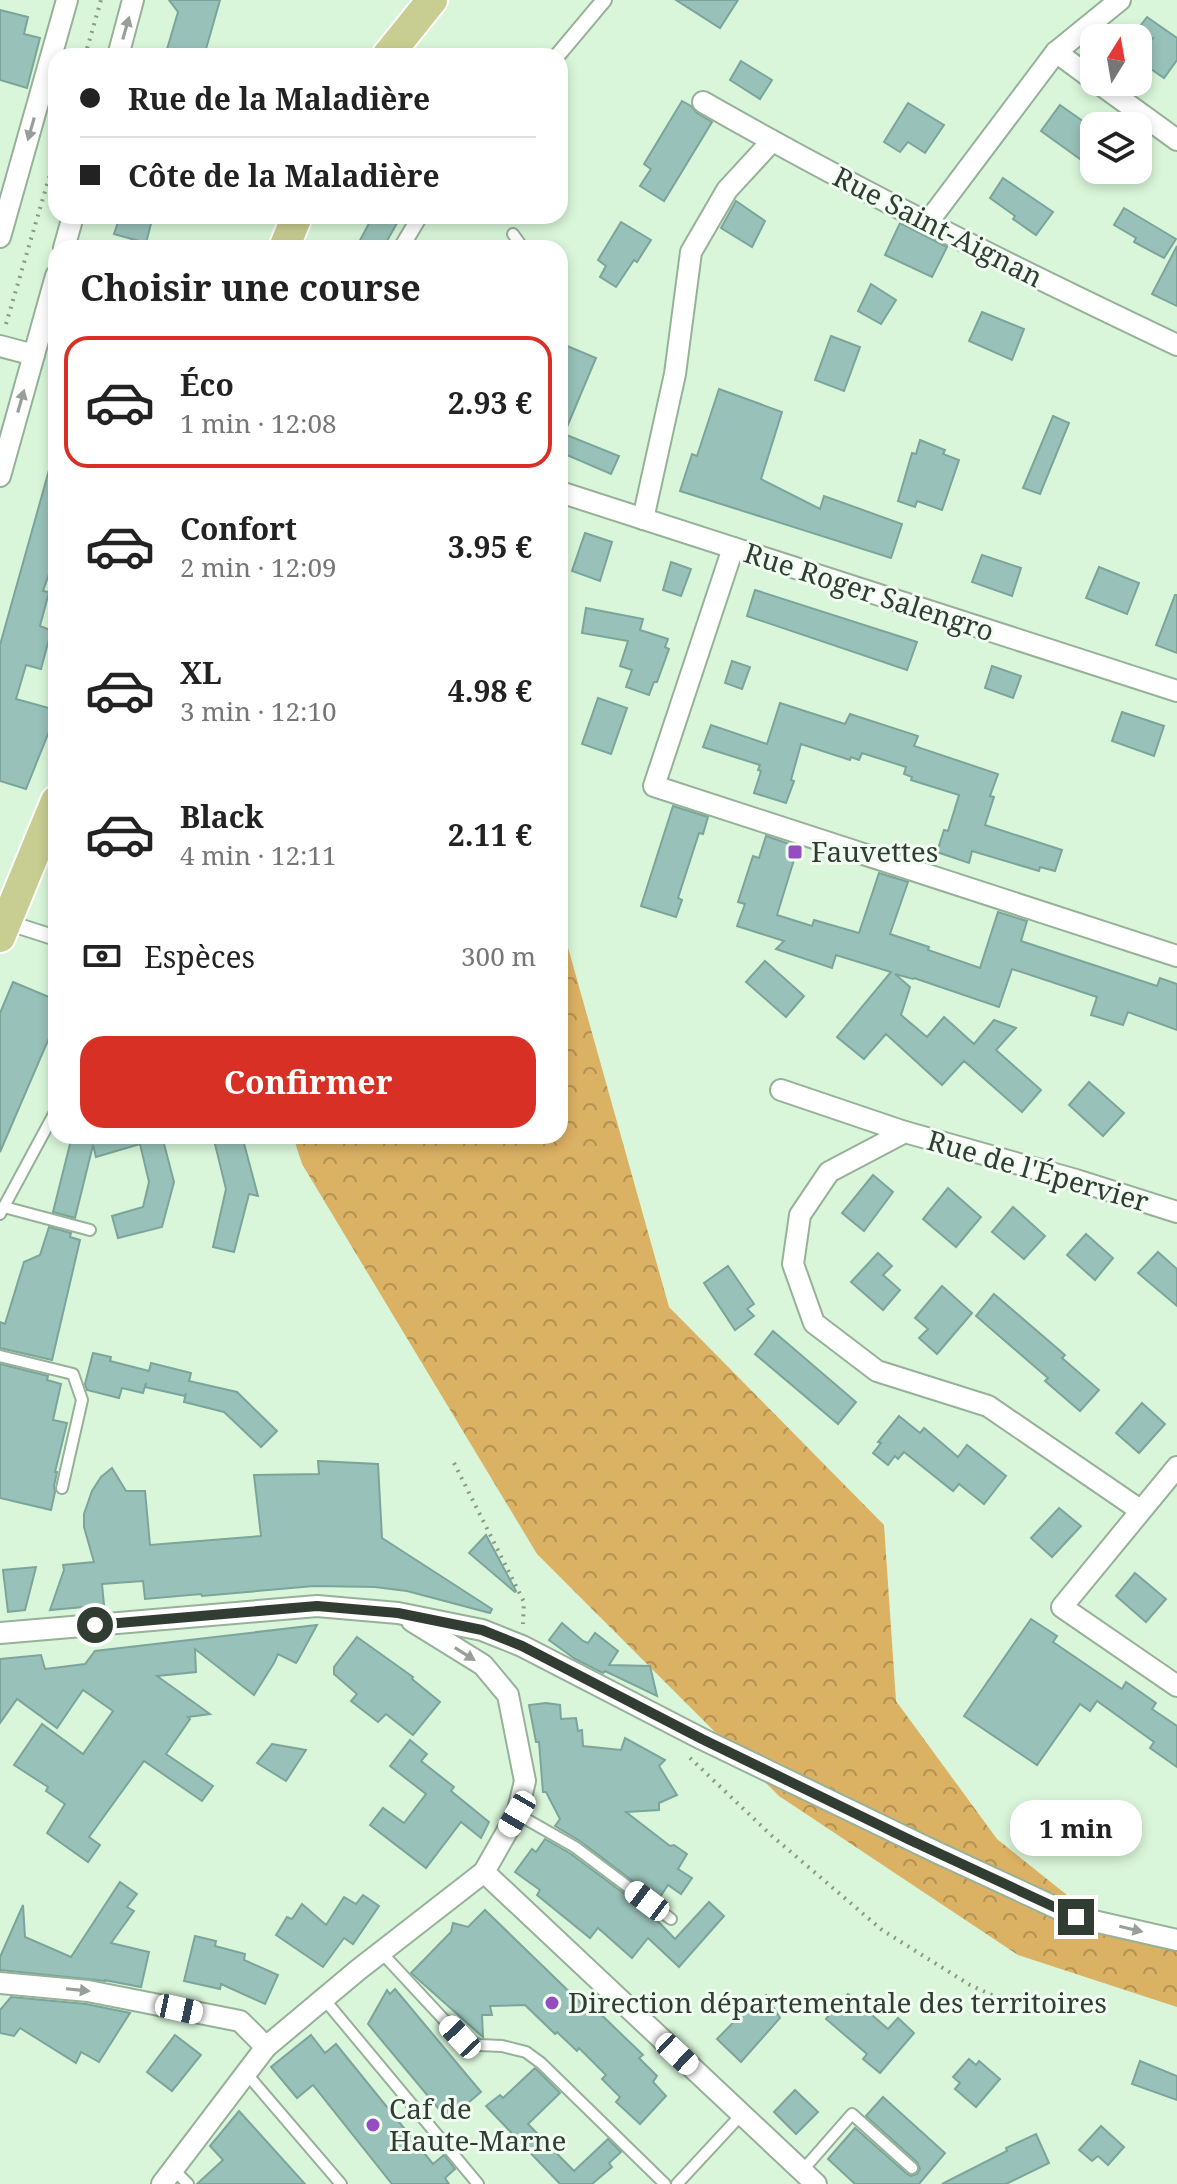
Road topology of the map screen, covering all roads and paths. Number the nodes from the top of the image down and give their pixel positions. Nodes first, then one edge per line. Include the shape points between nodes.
1 (67, 0) edge
2 (101, 0) edge
3 (133, 0) edge
4 (432, 0) edge
5 (604, 0) edge
6 (1120, 0) edge
7 (53, 48) edge
8 (87, 48) edge
9 (120, 48) edge
10 (393, 48) edge
11 (564, 48) edge
12 (1056, 52) junction
13 (48, 67) edge
14 (1080, 69) edge
15 (1117, 96) edge
16 (703, 102) dead end
17 (1177, 140) edge
18 (772, 141) junction
19 (48, 181) edge
20 (928, 222) junction
21 (513, 234) dead end
22 (0, 237) edge
23 (517, 240) edge
24 (48, 305) edge
25 (2, 339) edge
26 (1177, 345) edge
27 (34, 355) junction
28 (0, 476) edge
29 (568, 495) edge
30 (643, 519) junction
31 (733, 548) junction
32 (1177, 691) edge
33 (48, 820) edge
34 (3, 930) edge
35 (48, 937) edge
36 (1177, 956) edge
37 (781, 1090) dead end
38 (48, 1125) edge
39 (905, 1132) junction
40 (2, 1211) edge
41 (1177, 1212) edge
42 (90, 1230) dead end
43 (0, 1356) edge
44 (454, 1463) dead end
45 (1177, 1467) edge
46 (62, 1488) dead end
47 (1140, 1510) junction
48 (398, 1613) junction
49 (0, 1633) edge
50 (522, 1646) junction
51 (1177, 1686) edge
52 (685, 1753) dead end
53 (517, 1814) junction
54 (484, 1872) junction
55 (671, 1919) dead end
56 (1177, 1940) edge
57 (381, 1952) junction
58 (0, 1983) edge
59 (324, 1999) junction
60 (1005, 2001) dead end
61 (266, 2047) junction
62 (246, 2073) junction
63 (741, 2115) junction
64 (912, 2168) dead end
65 (167, 2176) edge
66 (809, 2178) edge
67 (188, 2184) edge
68 (341, 2184) edge
69 (478, 2184) edge
70 (665, 2184) edge
71 (677, 2184) edge

1 -> 7 street
2 - 8 path
9 -> 3 street
4 - 10 main road
5 - 11 street
6 - 12 street
12 - 14 street
12 - 20 street
13 -> 22 street
15 - 17 street
16 - 18 street, Rue Saint-Aignan
18 - 20 street, Rue Saint-Aignan
18 - 30 street via 727,190 691,252 675,374
19 - 25 path
20 - 26 street, Rue Saint-Aignan
21 - 23 lane
24 - 27 street
25 - 27 street
28 -> 27 street
29 - 30 street, Rue Roger Salengro
30 - 31 street, Rue Roger Salengro
31 - 32 street, Rue Roger Salengro
31 - 36 street via 654,786
33 - 34 main road
34 - 35 street
37 - 39 street
38 - 40 lane
39 - 41 street, Rue de l'Épervier
39 - 47 street, Rue de l'Épervier via 829,1172 800,1215 793,1264 814,1323 877,1371 988,1406
40 - 42 lane
43 - 46 lane via 73,1374 82,1400
44 - 50 path via 524,1602
45 - 47 street
47 - 51 street via 1062,1607
48 - 49 street via 317,1606
48 - 50 street via 482,1630
48 -> 53 street via 483,1665 508,1695 525,1781
50 -> 56 street via 702,1739 1076,1917
52 - 60 path via 882,1930
53 - 54 street
53 - 55 lane via 575,1847
54 - 57 street
54 - 63 street
57 - 59 street
57 - 70 lane via 460,2037 526,2052
58 -> 61 street via 88,1991 240,2021
59 - 61 street
59 - 69 lane
61 - 62 street
62 - 65 street
62 - 68 lane
63 - 66 street
63 - 71 lane
64 - 66 lane via 852,2114
65 - 67 lane

